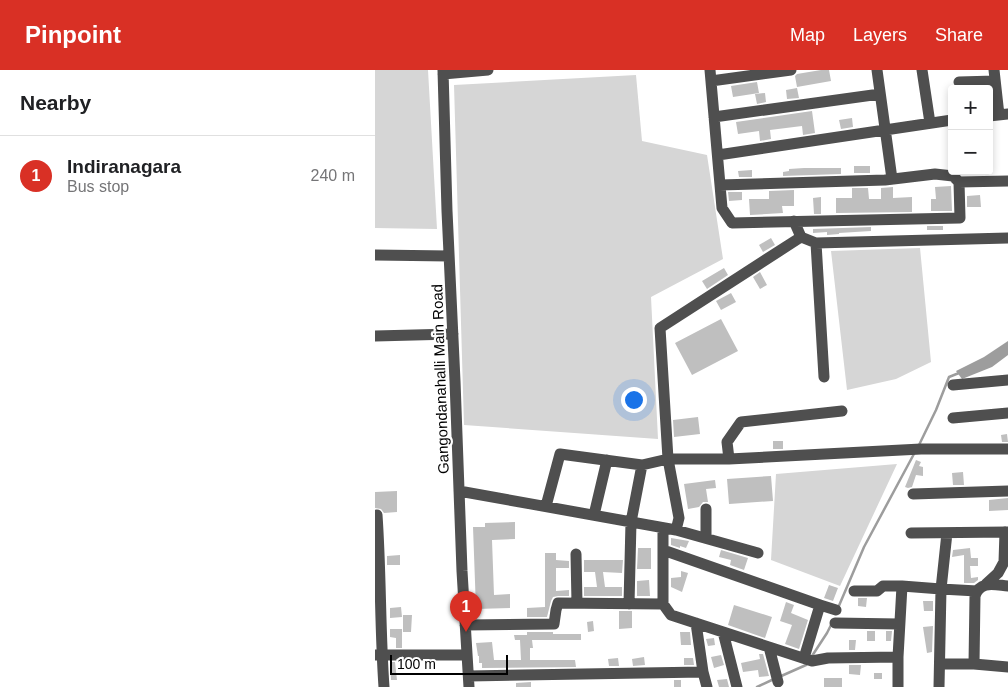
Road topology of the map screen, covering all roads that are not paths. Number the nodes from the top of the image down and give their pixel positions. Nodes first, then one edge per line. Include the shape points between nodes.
1 (488, 70) edge
2 (791, 70) edge
3 (877, 70) edge
4 (921, 70) edge
5 (443, 72) edge
6 (711, 75) edge
7 (995, 75) edge
8 (959, 82) dead end
9 (880, 94) junction
10 (999, 115) edge
11 (714, 117) junction
12 (948, 121) edge
13 (930, 123) junction
14 (885, 131) junction
15 (717, 155) junction
16 (892, 179) junction
17 (1008, 181) edge
18 (959, 182) junction
19 (720, 185) junction
20 (794, 221) junction
21 (801, 237) junction
22 (1008, 238) edge
23 (816, 243) junction
24 (375, 255) edge
25 (449, 256) junction
26 (453, 334) junction
27 (375, 336) edge
28 (824, 377) dead end
29 (1008, 380) edge
30 (953, 385) dead end
31 (842, 411) dead end
32 (1008, 413) edge
33 (953, 418) dead end
34 (1008, 449) edge
35 (667, 459) junction
36 (729, 459) junction
37 (607, 460) junction
38 (642, 465) junction
39 (459, 491) junction
40 (1008, 491) edge
41 (913, 494) dead end
42 (546, 506) junction
43 (706, 509) dead end
44 (377, 514) dead end
45 (594, 515) junction
46 (631, 522) junction
47 (663, 528) junction
48 (676, 530) junction
49 (1006, 532) edge
50 (911, 533) dead end
51 (947, 533) junction
52 (706, 538) junction
53 (663, 550) junction
54 (758, 553) dead end
55 (576, 554) dead end
56 (378, 566) edge
57 (902, 586) junction
58 (1008, 586) edge
59 (981, 587) junction
60 (941, 589) junction
61 (854, 591) dead end
62 (577, 603) junction
63 (629, 604) junction
64 (663, 604) junction
65 (820, 605) junction
66 (836, 610) dead end
67 (696, 623) junction
68 (835, 623) dead end
69 (899, 624) junction
70 (465, 625) junction
71 (723, 632) junction
72 (769, 647) junction
73 (378, 655) edge
74 (467, 655) junction
75 (898, 657) junction
76 (803, 658) junction
77 (940, 664) junction
78 (974, 664) junction
79 (1008, 667) edge
80 (703, 672) junction
81 (469, 681) edge
82 (778, 682) dead end
83 (384, 687) edge
84 (707, 687) edge
85 (737, 687) edge
86 (897, 687) edge
87 (939, 687) edge

1 - 5 street
2 - 6 street
3 - 9 street
4 - 13 street
5 - 25 street, Gangondanahalli Main Road
6 - 11 street
7 - 8 street
7 - 10 street
9 - 11 street
9 - 14 street
11 - 15 street
12 - 13 street
13 - 14 street
14 - 15 street
14 - 16 street
15 - 19 street
16 - 18 street via 935,174 953,176
16 - 19 street
17 - 18 street
18 - 20 street via 960,218
19 - 20 street via 721,208 732,223
20 - 21 street
21 - 23 street
21 - 35 street via 660,328
22 - 23 street
23 - 28 street
24 - 25 street
25 - 26 street, Gangondanahalli Main Road
26 - 27 street
26 - 39 street, Gangondanahalli Main Road
29 - 30 street
31 - 36 street via 741,422 727,442
32 - 33 street
34 - 36 street via 917,449
35 - 36 street
35 - 38 street
35 - 48 street via 679,518
37 - 38 street
37 - 42 street via 560,454
37 - 45 street
38 - 46 street
39 - 42 street
39 - 70 street, Gangondanahalli Main Road
40 - 41 street
42 - 45 street
43 - 52 street
44 - 56 street
45 - 46 street
46 - 47 street
46 - 63 street
47 - 48 street
47 - 53 street
48 - 52 street
49 - 51 street
49 - 59 street via 1004,562 999,573
50 - 51 street
51 - 60 street
52 - 54 street
53 - 64 street
53 - 65 street
55 - 62 street
56 - 73 street
57 - 60 street
57 - 61 street
57 - 69 street
58 - 59 street
59 - 60 street
59 - 78 street via 975,596
60 - 77 street
62 - 63 street
62 - 70 street via 558,603 554,624
63 - 64 street
64 - 67 street via 671,616
65 - 66 street
65 - 76 street
67 - 71 street
67 - 80 street
68 - 69 street
69 - 75 street
70 - 74 street, Gangondanahalli Main Road
71 - 72 street
71 - 85 street
72 - 76 street
72 - 82 street
73 - 74 street
73 - 83 street
74 - 81 street, Gangondanahalli Main Road
75 - 76 street via 812,661
75 - 86 street
77 - 78 street
77 - 87 street
78 - 79 street
80 - 81 street
80 - 84 street

